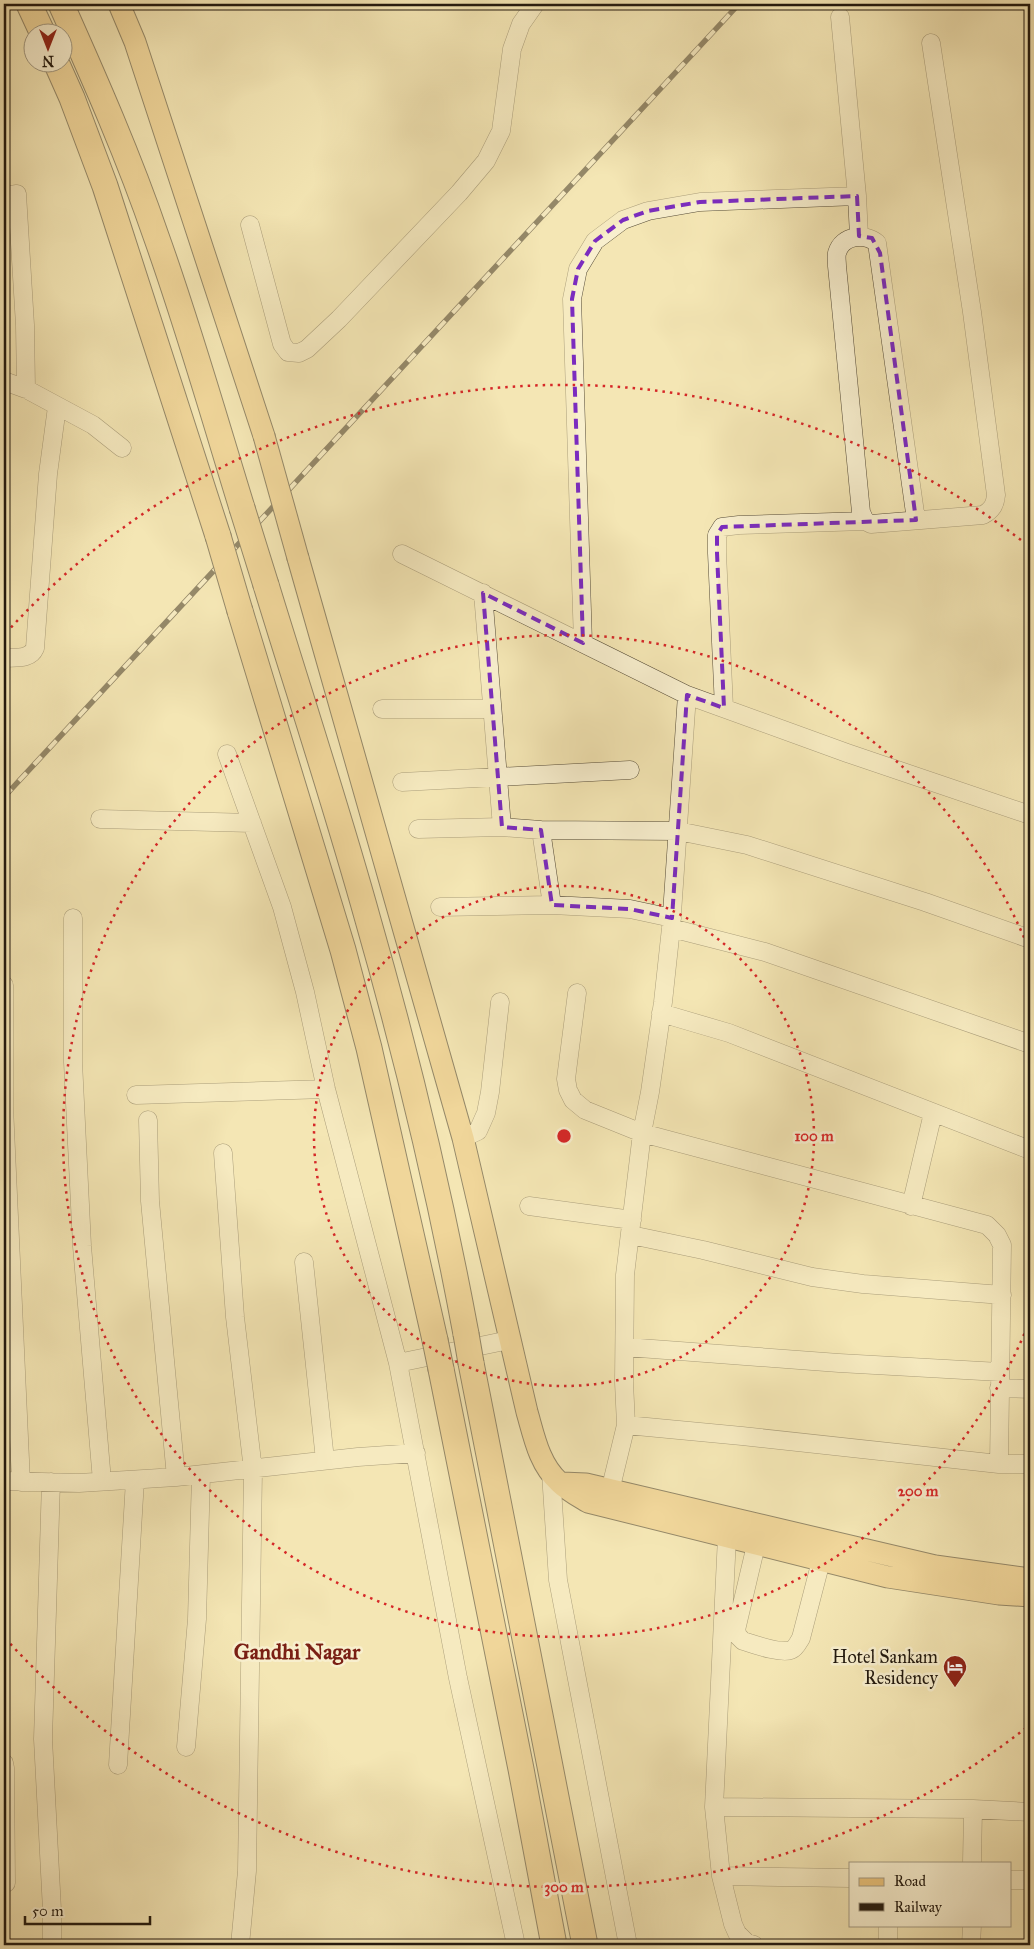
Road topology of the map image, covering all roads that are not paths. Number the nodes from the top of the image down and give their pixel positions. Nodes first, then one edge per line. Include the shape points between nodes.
1 (29, 4) edge
2 (61, 4) edge
3 (119, 4) edge
4 (535, 4) edge
5 (840, 17) dead end
6 (37, 22) edge
7 (931, 43) dead end
8 (60, 72) edge
9 (4, 196) edge
10 (857, 196) junction
11 (250, 225) dead end
12 (859, 236) junction
13 (4, 381) edge
14 (26, 389) junction
15 (57, 407) junction
16 (122, 448) dead end
17 (916, 520) junction
18 (865, 521) junction
19 (402, 554) dead end
20 (482, 593) junction
21 (583, 643) junction
22 (4, 658) edge
23 (687, 695) junction
24 (724, 708) junction
25 (382, 709) dead end
26 (492, 709) junction
27 (227, 754) dead end
28 (630, 770) dead end
29 (498, 777) junction
30 (402, 782) dead end
31 (1030, 815) edge
32 (100, 819) dead end
33 (252, 823) junction
34 (502, 827) junction
35 (418, 828) dead end
36 (541, 830) junction
37 (678, 831) junction
38 (552, 905) junction
39 (440, 907) dead end
40 (73, 918) dead end
41 (672, 923) junction
42 (1030, 939) edge
43 (4, 985) edge
44 (577, 993) dead end
45 (500, 1002) dead end
46 (661, 1013) junction
47 (1030, 1044) edge
48 (326, 1089) junction
49 (136, 1096) dead end
50 (933, 1113) junction
51 (148, 1120) dead end
52 (642, 1133) junction
53 (463, 1138) junction
54 (1030, 1150) edge
55 (222, 1153) dead end
56 (529, 1206) dead end
57 (911, 1206) junction
58 (631, 1228) junction
59 (304, 1262) dead end
60 (1002, 1295) junction
61 (509, 1340) junction
62 (626, 1347) junction
63 (398, 1363) junction
64 (1000, 1380) junction
65 (1030, 1389) edge
66 (626, 1425) junction
67 (416, 1453) junction
68 (325, 1460) junction
69 (999, 1464) junction
70 (1030, 1464) edge
71 (253, 1470) junction
72 (201, 1475) junction
73 (176, 1477) junction
74 (555, 1478) junction
75 (134, 1480) junction
76 (102, 1481) junction
77 (12, 1482) edge
78 (51, 1482) junction
79 (610, 1491) junction
80 (727, 1537) junction
81 (756, 1544) junction
82 (821, 1561) junction
83 (1030, 1579) edge
84 (1030, 1596) edge
85 (186, 1747) dead end
86 (4, 1763) edge
87 (118, 1765) dead end
88 (714, 1807) junction
89 (973, 1809) junction
90 (1030, 1812) edge
91 (972, 1862) edge
92 (721, 1876) junction
93 (849, 1878) edge
94 (1012, 1880) edge
95 (1030, 1880) edge
96 (6, 1883) dead end
97 (888, 1926) edge
98 (972, 1926) edge
99 (52, 1945) edge
100 (240, 1945) edge
101 (516, 1945) edge
102 (554, 1945) edge
103 (585, 1945) edge
104 (628, 1945) edge
105 (754, 1945) edge
106 (888, 1945) edge
107 (971, 1945) edge

1 - 6 highway
2 - 103 highway, bridge via 99,88 156,234 376,948 447,1233
3 - 53 main road, bridge via 135,42 264,436
4 - 11 street via 521,24 512,49 501,131 486,161 339,319 299,353 288,352 282,344
5 - 10 street
7 - 17 street via 996,495 991,510 983,515
8 - 102 highway, bridge via 105,186 218,536 355,994 435,1340
9 - 14 street via 17,194
10 - 12 street
10 - 21 street via 700,202 648,211 623,220 595,241 578,269 572,299
12 - 17 street via 872,238 878,243 880,252
12 - 18 street via 843,243 837,253 837,266 861,512
13 - 14 street
14 - 15 street
15 - 16 street via 93,426
15 - 22 street via 48,474 35,648 27,656
17 - 18 street via 871,524
18 - 24 street via 722,527 717,535 717,553
19 - 20 street
20 - 21 street
20 - 26 street
21 - 23 street
23 - 24 street
23 - 37 street
24 - 31 street
25 - 26 street
26 - 29 street
27 - 33 street
28 - 29 street
29 - 30 street
29 - 34 street
32 - 33 street
33 - 48 street via 282,907
34 - 35 street
34 - 36 street
36 - 37 street
36 - 38 street
37 - 41 street
37 - 42 street via 746,845
38 - 39 street
38 - 41 street via 630,910
40 - 76 street via 73,1062 79,1198
41 - 46 street
41 - 47 street
43 - 77 street
44 - 52 street via 566,1079 568,1090 585,1110
45 - 53 street via 486,1113 478,1132
46 - 50 street via 729,1033
46 - 52 street
48 - 49 street
48 - 63 street
50 - 54 street
50 - 57 street
51 - 73 street via 150,1200
52 - 57 street
52 - 58 street
53 - 61 main road
55 - 71 street via 235,1318
56 - 58 street
57 - 60 street via 987,1226 997,1235 1002,1245
58 - 60 street via 812,1277
58 - 62 street via 625,1275
59 - 68 street
60 - 64 street
61 - 63 street
61 - 74 main road via 526,1412 538,1447
62 - 64 street via 829,1362
62 - 66 street
63 - 67 street
64 - 65 street
64 - 69 street
66 - 69 street
66 - 79 street
67 - 68 street
67 - 101 street via 458,1678
68 - 71 street
69 - 70 street
71 - 72 street
71 - 100 street via 247,1861
72 - 73 street
72 - 85 street via 197,1619
73 - 75 street
74 - 79 main road
74 - 80 main road via 588,1502
74 - 104 street via 558,1580
75 - 76 street
75 - 87 street
76 - 78 street
77 - 78 street
78 - 99 street via 43,1738
79 - 83 main road via 935,1566
80 - 81 main road
80 - 88 street
81 - 82 main road
81 - 82 street via 736,1630 742,1641 768,1648 785,1652 792,1650 801,1638
82 - 84 main road via 888,1577
86 - 96 street
88 - 89 street
88 - 92 street
89 - 90 street
89 - 91 street
92 - 93 street
92 - 105 street via 737,1933
94 - 95 street
97 - 106 street
98 - 107 street

